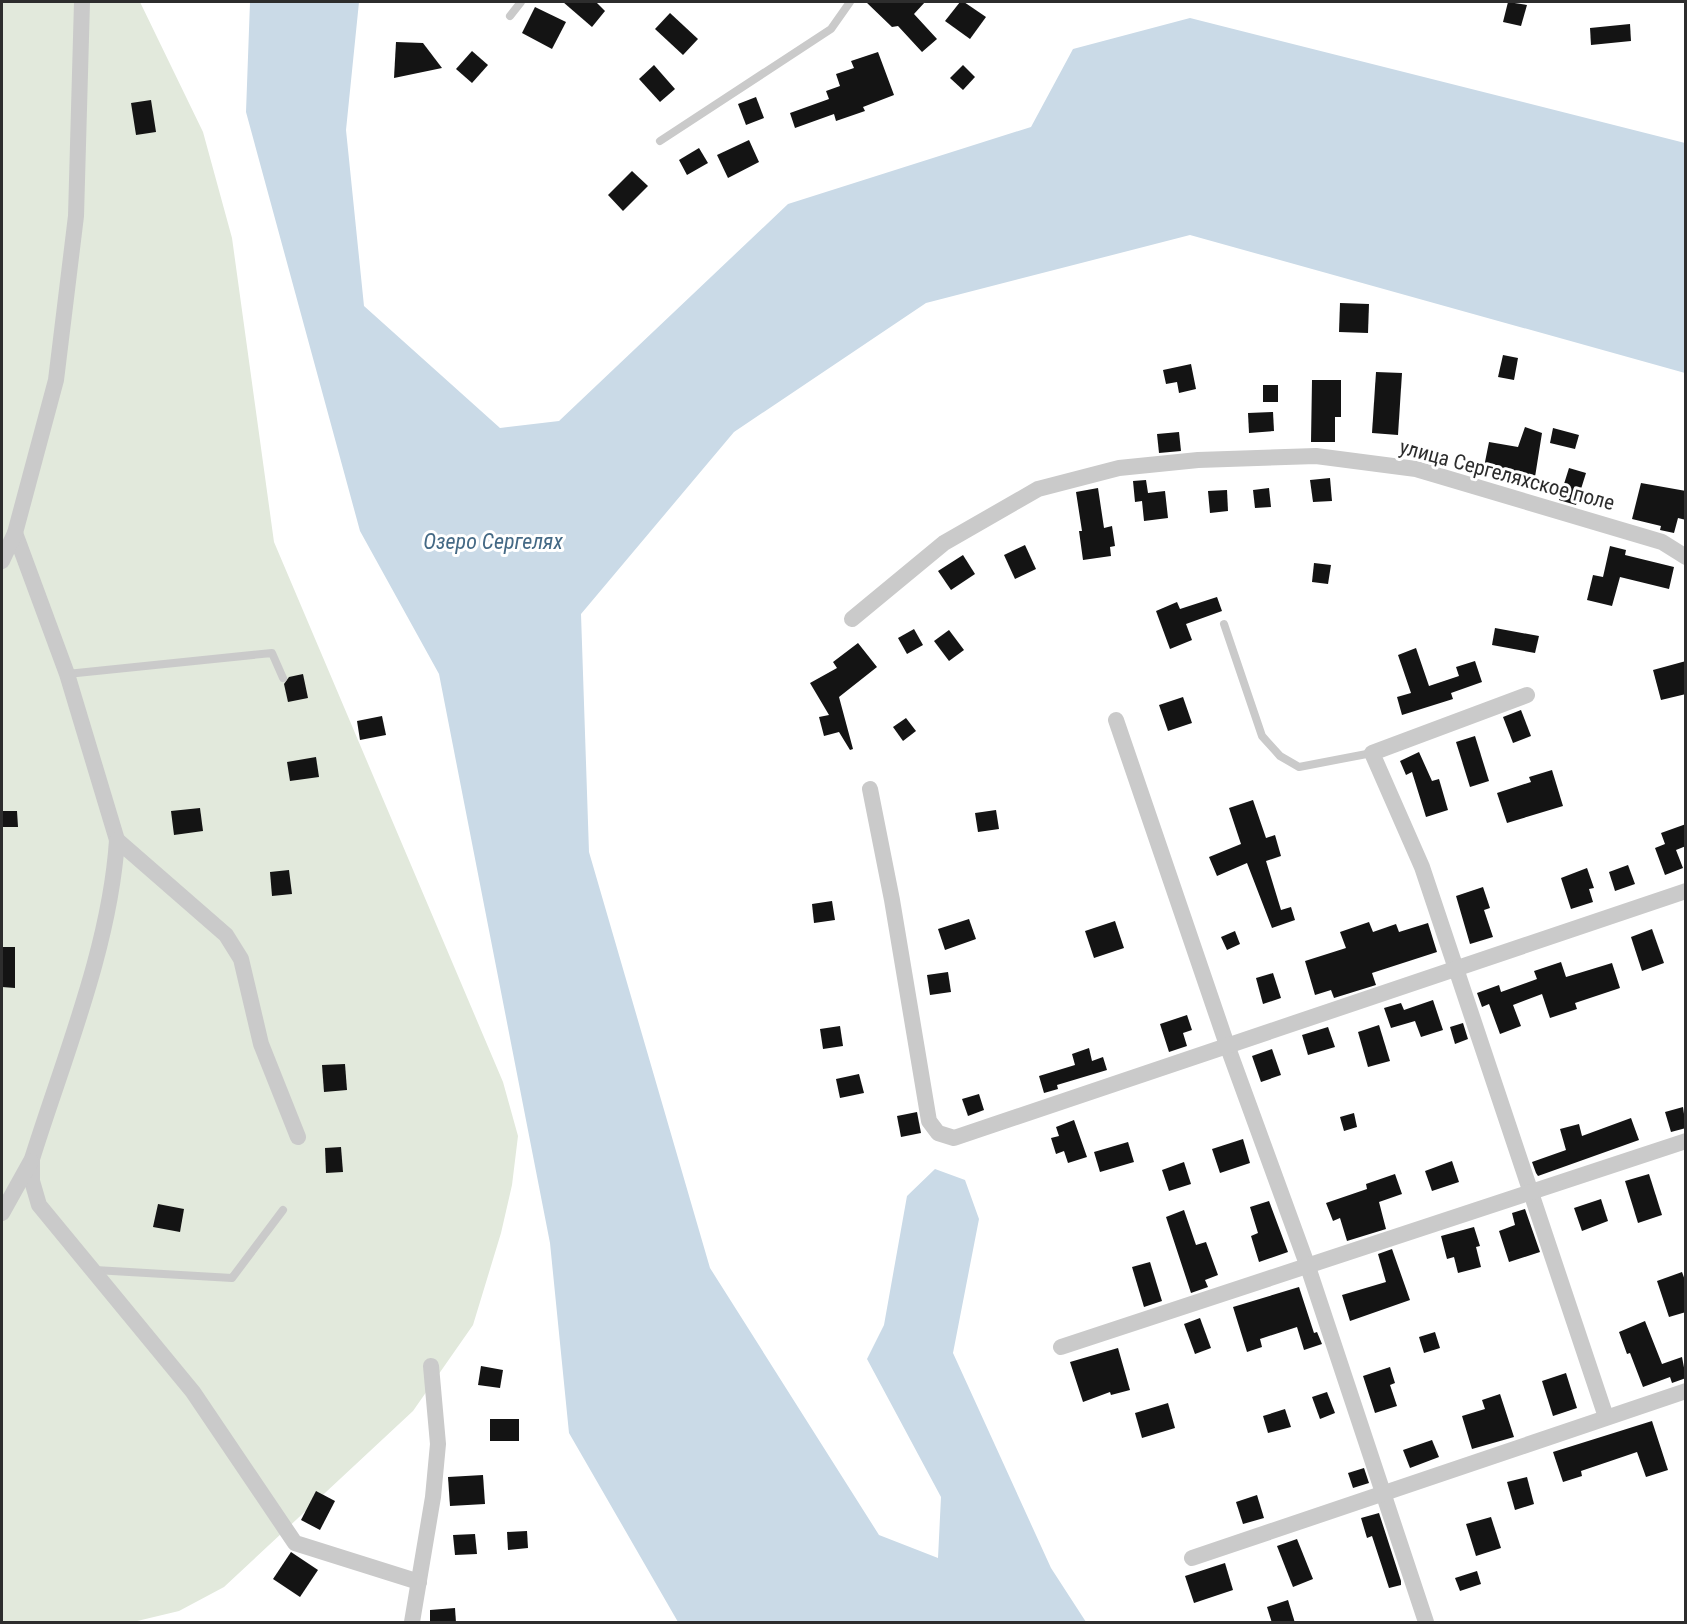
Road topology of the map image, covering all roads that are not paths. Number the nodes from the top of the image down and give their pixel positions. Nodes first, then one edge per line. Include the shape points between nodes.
1 (82, 2) edge
2 (520, 2) edge
3 (850, 2) edge
4 (510, 16) dead end
5 (660, 141) dead end
6 (15, 533) junction
7 (1686, 557) edge
8 (2, 561) edge
9 (852, 619) dead end
10 (1224, 624) dead end
11 (67, 674) junction
12 (283, 678) dead end
13 (1527, 695) dead end
14 (1116, 720) dead end
15 (1372, 753) junction
16 (870, 789) dead end
17 (117, 840) junction
18 (1686, 891) edge
19 (1456, 968) junction
20 (1227, 1045) junction
21 (298, 1137) dead end
22 (1686, 1141) edge
23 (32, 1159) junction
24 (1531, 1194) junction
25 (283, 1210) dead end
26 (2, 1213) edge
27 (1308, 1267) junction
28 (95, 1270) junction
29 (1061, 1347) dead end
30 (431, 1366) dead end
31 (1686, 1391) edge
32 (1606, 1417) junction
33 (1383, 1493) junction
34 (1192, 1558) dead end
35 (419, 1582) junction
36 (412, 1623) edge
37 (1426, 1623) edge

1 - 6 street via 76,216 58,368
2 - 4 lane
3 - 5 lane via 831,29
6 - 8 street
6 - 11 street
7 - 9 street, улица Сергеляхское поле via 1662,542 1416,469 1316,456 1198,460 1119,468 1038,489 944,543
10 - 15 lane via 1262,736 1280,756 1299,767
11 - 12 lane via 272,653
11 - 17 street
13 - 15 street
14 - 20 street
15 - 19 street via 1422,867
16 - 20 street via 929,1121 938,1132 954,1138
17 - 21 street via 226,935 241,958 261,1044
17 - 23 street via 114,885 102,938
18 - 19 street
19 - 20 street
19 - 24 street
20 - 27 street
22 - 24 street
23 - 26 street
23 - 28 street via 32,1181 39,1205
24 - 27 street
24 - 32 street
25 - 28 lane via 232,1278
27 - 29 street
27 - 33 street
28 - 35 street via 193,1392 295,1543
30 - 35 street via 438,1444
31 - 32 street
32 - 33 street
33 - 34 street
33 - 37 street
35 - 36 street

